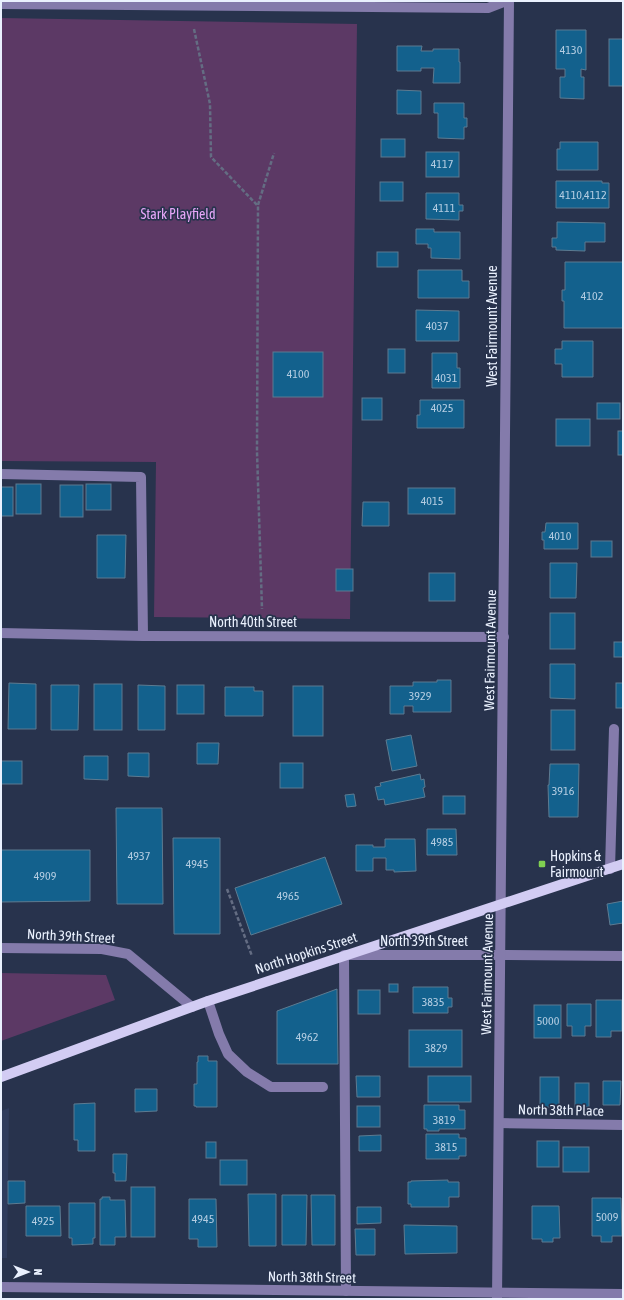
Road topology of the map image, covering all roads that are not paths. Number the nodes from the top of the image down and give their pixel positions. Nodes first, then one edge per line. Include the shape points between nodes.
1 (508, 1) edge
2 (1, 4) edge
3 (1, 474) edge
4 (1, 633) edge
5 (143, 636) junction
6 (504, 637) junction
7 (614, 729) dead end
8 (623, 864) edge
9 (610, 869) junction
10 (501, 904) junction
11 (1, 948) edge
12 (344, 955) junction
13 (501, 955) junction
14 (623, 956) edge
15 (208, 1001) junction
16 (192, 1007) junction
17 (1, 1077) edge
18 (323, 1087) dead end
19 (499, 1123) junction
20 (623, 1125) edge
21 (1, 1287) edge
22 (346, 1291) junction
23 (623, 1294) edge
24 (498, 1296) edge

1 - 2 street via 488,8
1 - 6 street, West Fairmount Avenue
3 - 5 street via 141,477
4 - 5 street, North 40th Street
5 - 6 street, North 40th Street
6 - 10 street, West Fairmount Avenue
7 - 9 street
8 - 9 main road, North Hopkins Street
9 - 10 main road, North Hopkins Street
10 - 12 main road, North Hopkins Street
10 - 13 street, West Fairmount Avenue
11 - 16 street, North 39th Street via 102,949 128,954
12 - 13 street, North 39th Street
12 - 15 main road, North Hopkins Street
12 - 22 street
13 - 14 street, North 39th Street
13 - 19 street, West Fairmount Avenue
15 - 16 main road, North Hopkins Street
15 - 18 street via 228,1054 247,1072 271,1088
16 - 17 main road, North Hopkins Street
19 - 20 street, North 38th Place
19 - 24 street, West Fairmount Avenue
21 - 22 street, North 38th Street
22 - 24 street, North 38th Street
23 - 24 street, North 38th Street

